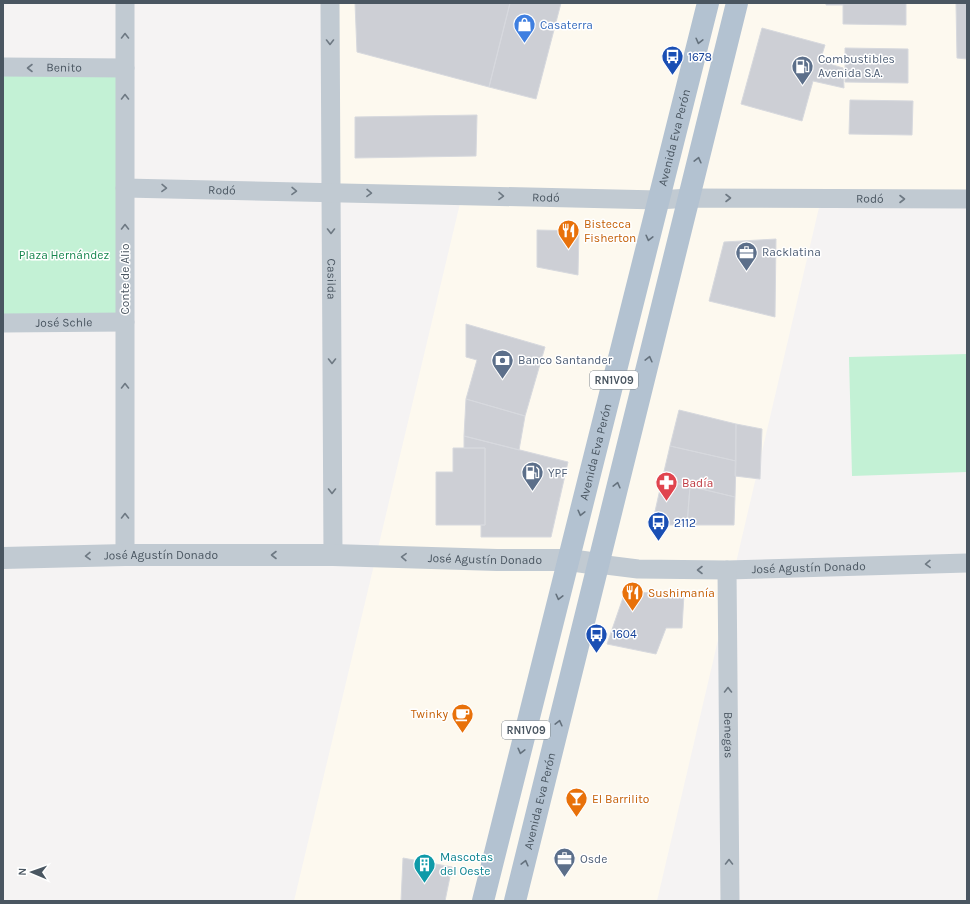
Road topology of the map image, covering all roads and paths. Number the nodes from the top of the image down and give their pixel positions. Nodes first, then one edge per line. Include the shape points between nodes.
1 (125, 3) edge
2 (330, 3) edge
3 (708, 3) edge
4 (737, 3) edge
5 (3, 68) edge
6 (125, 68) junction
7 (125, 188) junction
8 (330, 192) junction
9 (689, 198) junction
10 (967, 199) edge
11 (659, 200) junction
12 (3, 322) edge
13 (125, 322) junction
14 (125, 555) junction
15 (333, 555) junction
16 (3, 558) edge
17 (569, 560) junction
18 (967, 563) edge
19 (598, 564) junction
20 (727, 570) junction
21 (483, 901) edge
22 (516, 901) edge
23 (730, 901) edge

6 -> 1 street, Conte de Alio
2 -> 8 street, Casilda
3 -> 11 main road, Avenida Eva Perón / RN1V09
9 -> 4 main road, Avenida Eva Perón / RN1V09
6 -> 5 street, Benito
7 -> 6 street, Conte de Alio
7 -> 8 street, Rodó
13 -> 7 street, Conte de Alio
8 -> 11 street, Rodó
8 -> 15 street, Casilda
9 -> 10 street, Rodó
9 - 11 street, Rodó
19 -> 9 main road, Avenida Eva Perón / RN1V09
11 -> 17 main road, Avenida Eva Perón / RN1V09
12 - 13 street, José Schle
14 -> 13 street, Conte de Alio
15 -> 14 street, José Agustín Donado
14 -> 16 street, José Agustín Donado
17 -> 15 street, José Agustín Donado
17 - 19 street, José Agustín Donado
17 -> 21 main road, Avenida Eva Perón / RN1V09
18 -> 20 street, José Agustín Donado
20 -> 19 street, José Agustín Donado via 638,569
22 -> 19 main road, Avenida Eva Perón / RN1V09
23 -> 20 street, Benegas

